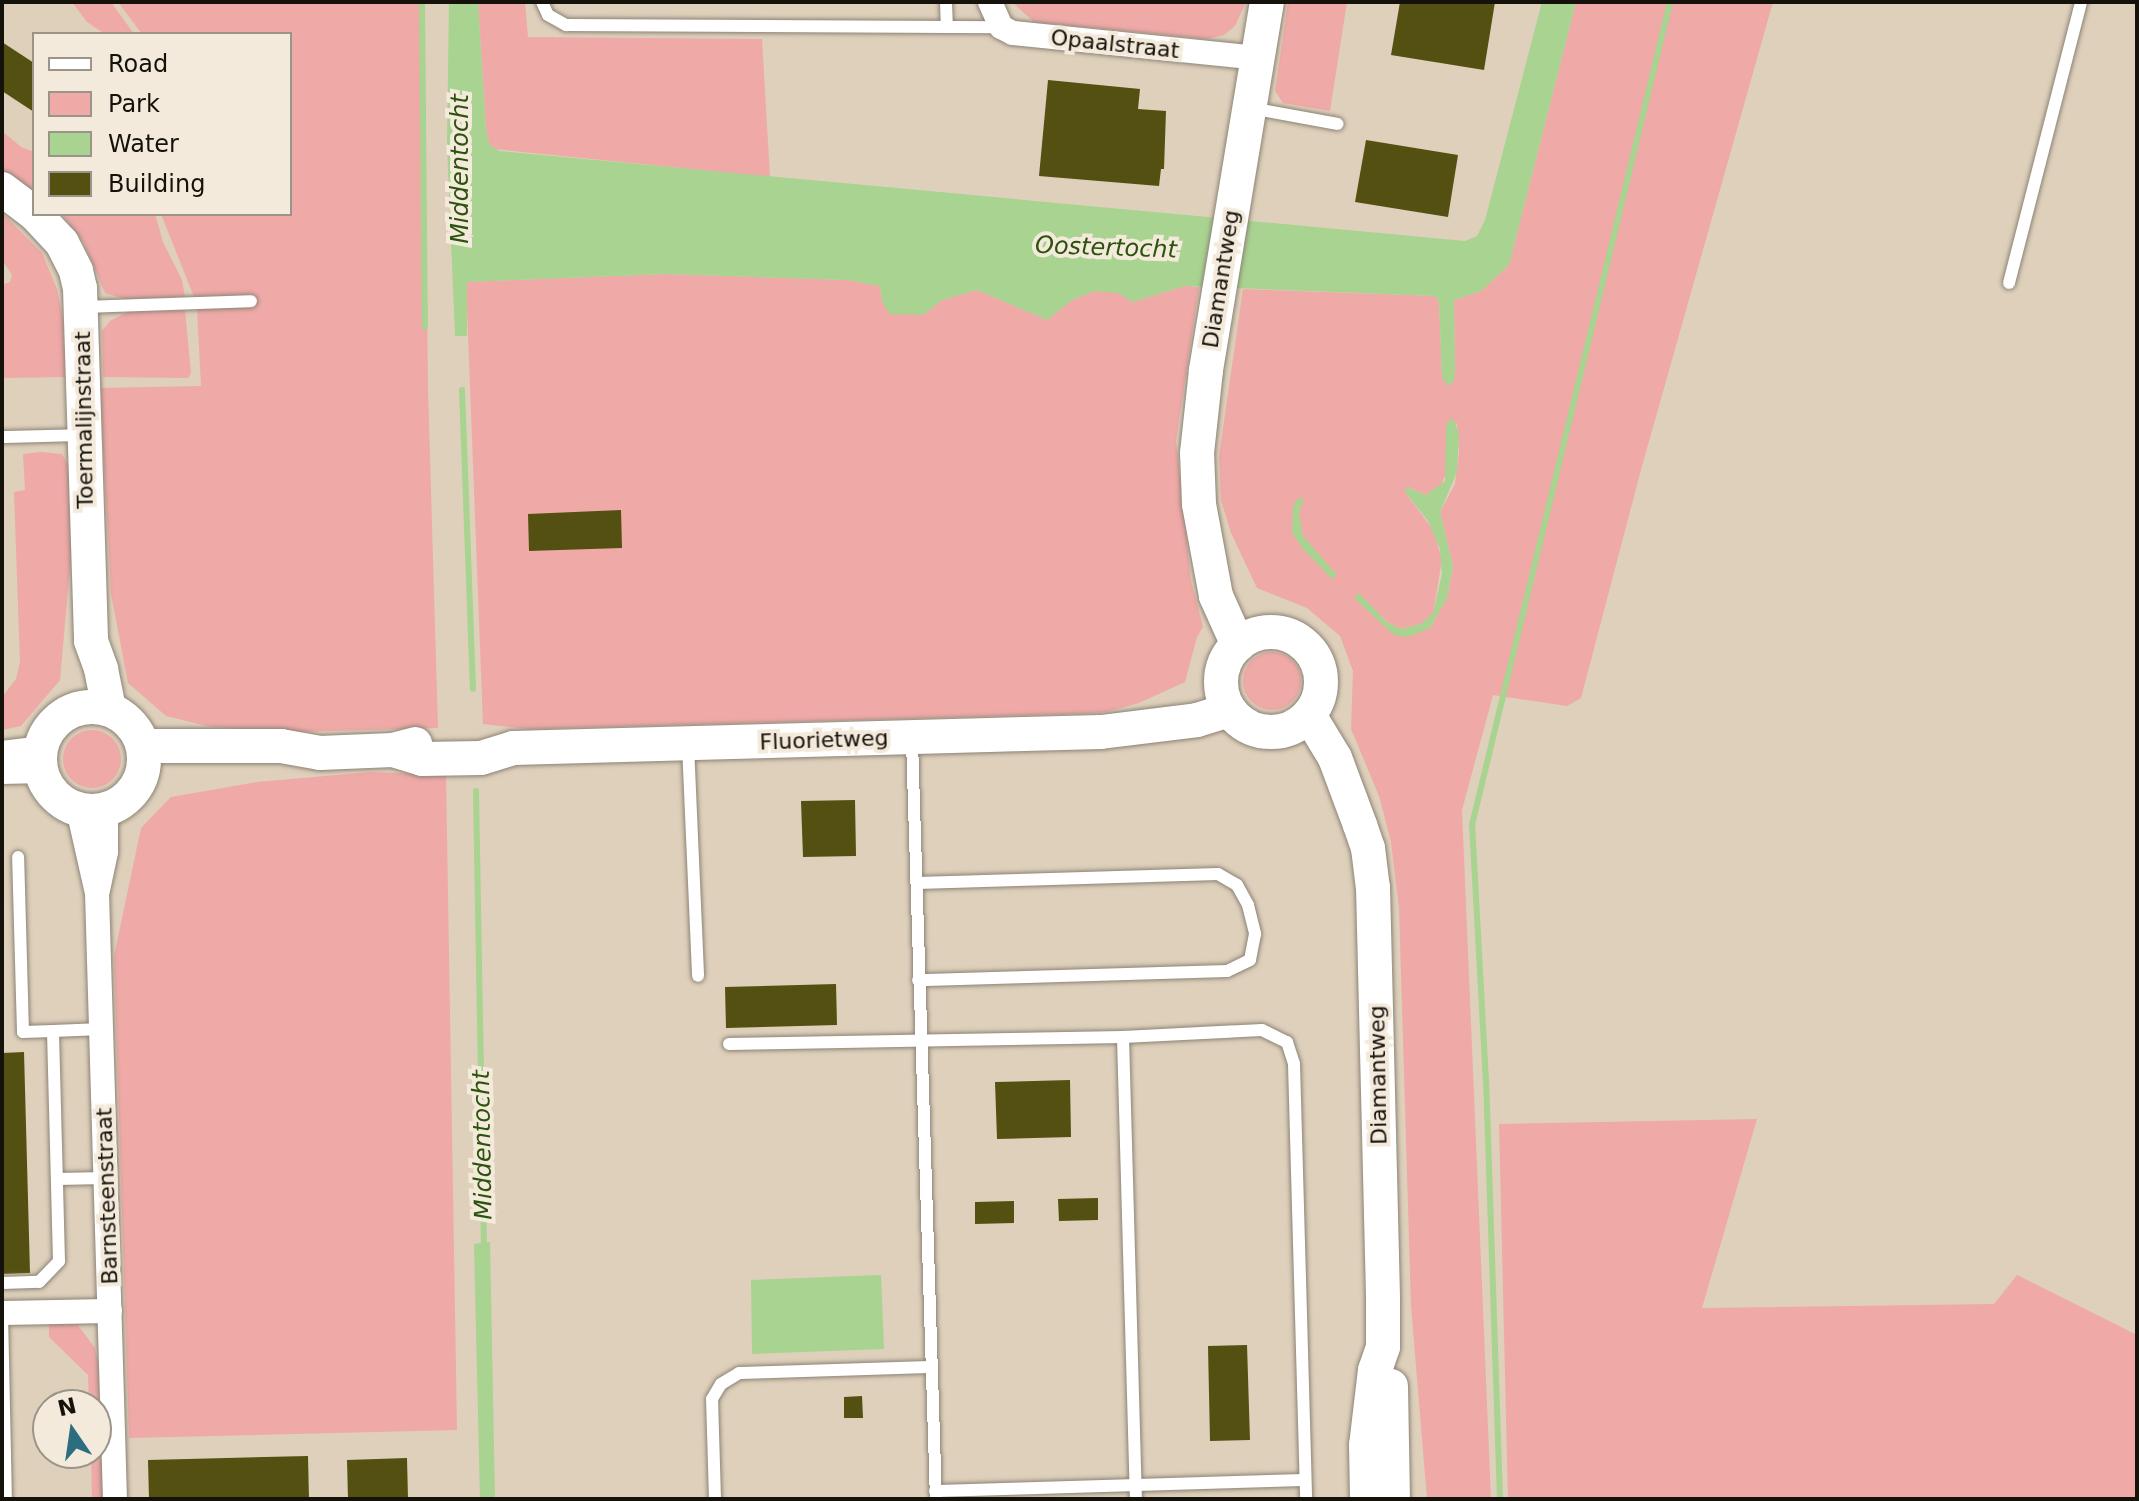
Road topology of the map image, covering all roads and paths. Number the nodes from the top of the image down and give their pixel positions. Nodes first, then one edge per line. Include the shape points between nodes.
1 (542, 2) edge
2 (946, 2) edge
3 (990, 2) edge
4 (1267, 2) edge
5 (2081, 2) edge
6 (947, 27) junction
7 (1001, 27) junction
8 (1258, 58) junction
9 (1249, 108) junction
10 (1338, 124) dead end
11 (2, 189) edge
12 (32, 212) edge
13 (37, 216) edge
14 (2009, 283) dead end
15 (251, 301) dead end
16 (82, 307) junction
17 (85, 435) junction
18 (2, 437) edge
19 (1251, 639) junction
20 (1226, 699) junction
21 (94, 709) junction
22 (1300, 722) junction
23 (912, 738) junction
24 (688, 745) junction
25 (2, 753) edge
26 (42, 759) junction
27 (142, 761) junction
28 (2, 772) edge
29 (92, 809) junction
30 (18, 857) dead end
31 (917, 883) junction
32 (698, 976) dead end
33 (918, 980) junction
34 (102, 1029) junction
35 (53, 1031) junction
36 (1123, 1037) junction
37 (919, 1040) junction
38 (729, 1044) dead end
39 (106, 1178) junction
40 (57, 1179) junction
41 (2, 1283) edge
42 (110, 1311) junction
43 (2, 1313) edge
44 (1383, 1347) junction
45 (931, 1367) junction
46 (1305, 1480) junction
47 (1135, 1485) junction
48 (936, 1495) edge
49 (6, 1499) edge
50 (115, 1499) edge
51 (715, 1499) edge
52 (1136, 1499) edge
53 (1306, 1499) edge
54 (1367, 1499) edge
55 (1393, 1499) edge

1 - 6 lane via 548,15 566,25
2 - 6 lane
3 - 7 street
4 - 8 street, Diamantweg
5 - 14 lane
6 - 7 lane
7 - 8 street, Opaalstraat via 1029,36
8 - 9 street, Diamantweg
9 - 10 lane
9 - 19 street, Diamantweg via 1197,453 1199,504 1216,596
11 - 12 street, Toermalijnstraat
13 - 16 street, Toermalijnstraat via 70,258
15 - 16 lane
16 - 17 street, Toermalijnstraat
17 - 18 lane
17 - 21 street, Toermalijnstraat via 91,641 101,669
19 - 20 street via 1223,668
19 - 22 street via 1293,637 1315,658 1322,687
20 - 22 street via 1237,719 1258,730
20 - 23 street, Fluorietweg via 1101,732
21 - 26 street via 54,723
21 - 27 street via 135,729
22 - 44 street, Diamantweg via 1320,770 1353,807 1368,848
23 - 24 street, Fluorietweg
23 - 31 lane
24 - 27 street, Fluorietweg via 513,748 482,739 452,739 393,750 320,753 281,746
24 - 32 lane
25 - 26 street
26 - 28 street
26 - 29 street via 51,792
27 - 29 street via 124,801
29 - 34 street, Barnsteenstraat
30 - 35 lane via 23,1032
31 - 33 lane
31 - 33 lane via 1218,874 1237,885 1255,934 1250,960 1227,971
33 - 37 lane
34 - 35 lane
34 - 39 street, Barnsteenstraat
35 - 40 lane
36 - 37 lane
36 - 46 lane via 1262,1030 1287,1042 1294,1064
36 - 47 lane
37 - 38 lane
37 - 45 lane
39 - 40 lane
39 - 42 street, Barnsteenstraat
40 - 41 lane via 59,1261 39,1282
42 - 43 street
42 - 50 street, Barnsteenstraat
43 - 49 lane
44 - 54 street, Diamantweg via 1371,1392
44 - 55 street, Diamantweg via 1391,1371
45 - 48 lane
45 - 51 lane via 739,1373 721,1384 712,1399
46 - 47 lane
46 - 53 lane
47 - 48 lane
47 - 52 lane

